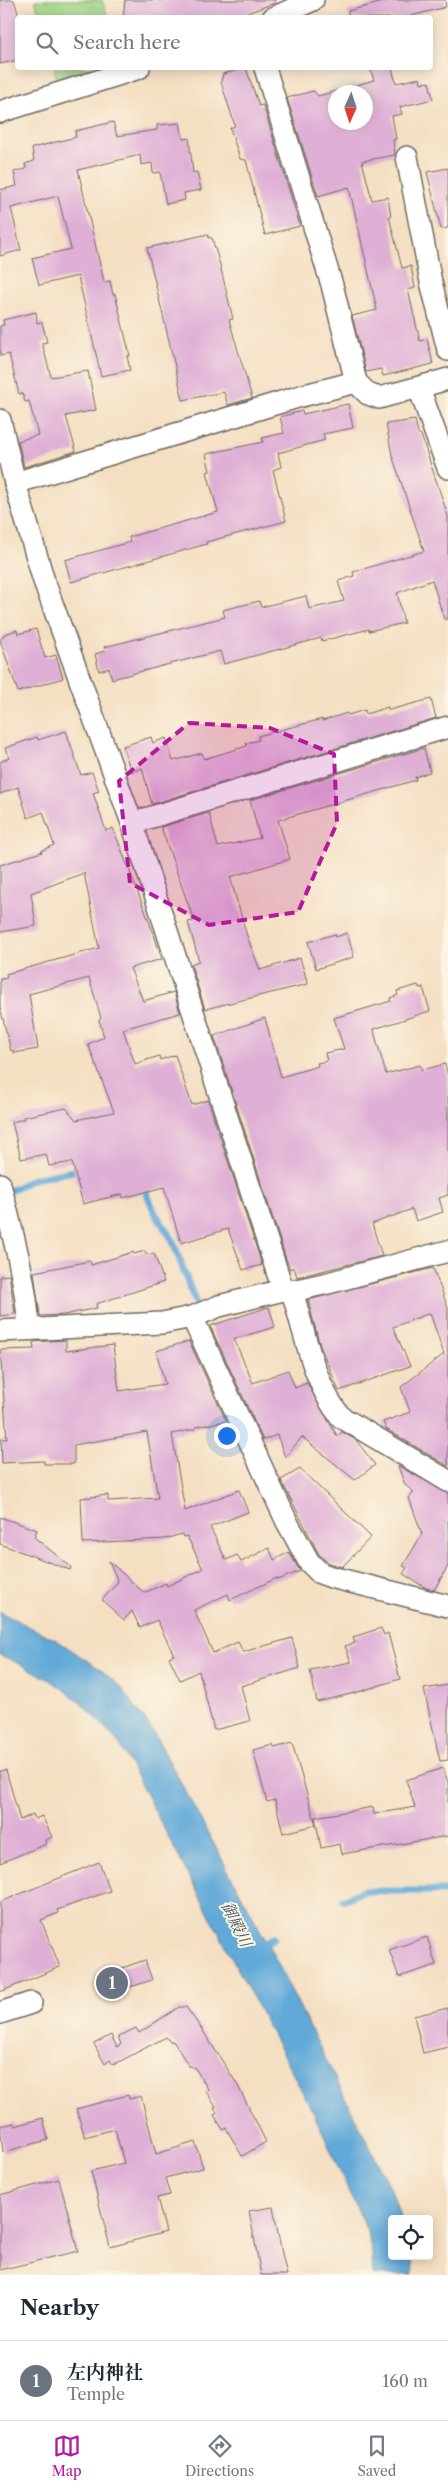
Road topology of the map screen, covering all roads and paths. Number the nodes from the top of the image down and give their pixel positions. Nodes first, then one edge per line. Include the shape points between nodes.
1 (313, 0) edge
2 (280, 15) edge
3 (132, 70) edge
4 (266, 70) edge
5 (0, 112) edge
6 (407, 157) dead end
7 (448, 350) edge
8 (448, 379) edge
9 (356, 382) junction
10 (419, 388) junction
11 (0, 420) edge
12 (448, 468) edge
13 (15, 483) junction
14 (448, 727) edge
15 (132, 823) junction
16 (2, 1192) edge
17 (448, 1251) edge
18 (288, 1290) junction
19 (192, 1317) junction
20 (29, 1329) junction
21 (0, 1331) edge
22 (448, 1481) edge
23 (448, 1606) edge
24 (31, 2003) dead end
25 (0, 2013) edge

1 - 2 street
3 - 5 street
4 - 9 street via 332,285
6 - 7 street
8 - 10 street
9 - 10 street via 368,394 379,398
9 - 13 street
10 - 12 street
11 - 13 street
13 - 15 street via 44,581
14 - 15 street
15 - 18 street
16 - 20 street via 26,1296
17 - 18 street
18 - 19 street via 219,1306
18 - 22 street via 330,1404 341,1417
19 - 20 street via 162,1323
19 - 23 street via 245,1436 309,1562 320,1573 331,1577
20 - 21 street
24 - 25 street

